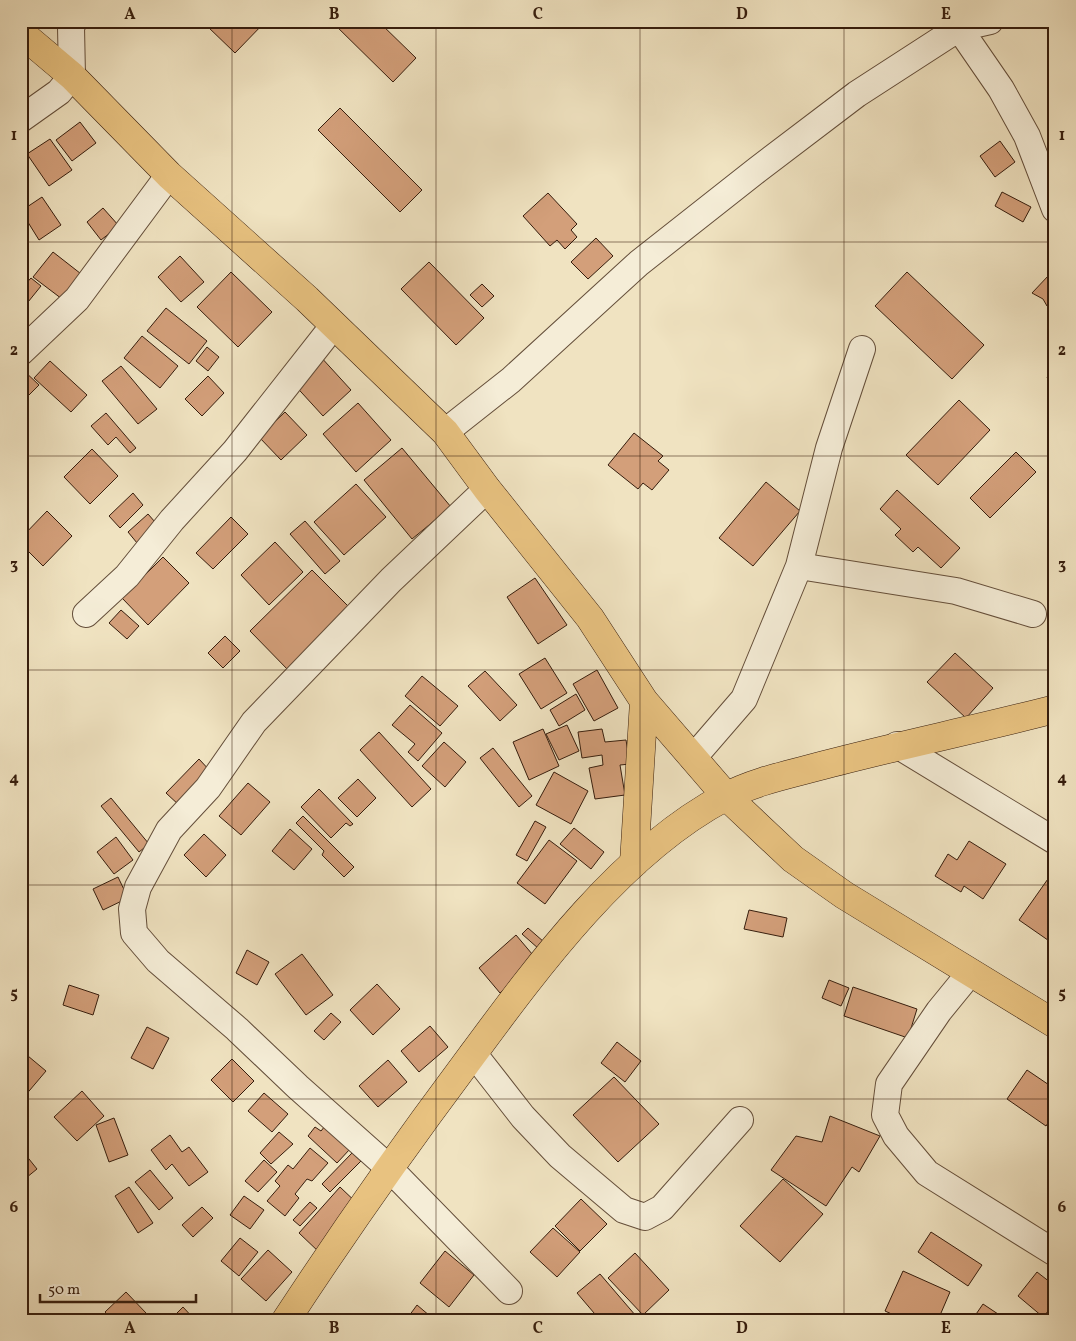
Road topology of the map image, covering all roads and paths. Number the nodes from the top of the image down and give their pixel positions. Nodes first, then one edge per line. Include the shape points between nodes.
1 (74, 21) edge
2 (990, 21) edge
3 (958, 24) edge
4 (21, 33) edge
5 (72, 76) junction
6 (21, 119) edge
7 (169, 175) junction
8 (1052, 196) edge
9 (334, 324) junction
10 (862, 349) dead end
11 (21, 352) edge
12 (445, 432) junction
13 (487, 489) junction
14 (799, 566) junction
15 (86, 614) dead end
16 (1033, 614) dead end
17 (644, 701) junction
18 (1055, 709) edge
19 (897, 746) junction
20 (693, 758) junction
21 (726, 796) junction
22 (1055, 841) edge
23 (634, 863) junction
24 (970, 973) junction
25 (1055, 1024) edge
26 (473, 1053) junction
27 (740, 1120) dead end
28 (389, 1168) junction
29 (1055, 1253) edge
30 (509, 1290) dead end
31 (286, 1320) edge

1 - 5 street via 71,27
2 - 3 street
3 - 8 street via 1001,89 1027,136
3 - 12 street via 756,170 639,263 511,380
4 - 5 main road
5 - 6 street via 59,92
5 - 7 main road
7 - 9 main road
7 - 11 street via 77,299
9 - 12 main road
9 - 15 street via 235,451 172,520 127,576
10 - 14 street via 829,448
12 - 13 main road
13 - 17 main road via 590,618
13 - 28 street via 390,580 254,722 208,788 169,830 138,887 132,910 134,933 158,961
14 - 16 street via 956,591
14 - 20 street via 744,699
17 - 20 main road
17 - 23 main road
18 - 19 main road
19 - 21 main road via 766,781
19 - 22 street
20 - 21 main road
21 - 23 main road
21 - 24 main road via 793,860
23 - 26 main road via 572,927
24 - 25 main road
24 - 29 street via 939,1011 889,1084 885,1115 896,1136 927,1173
26 - 27 street via 523,1117 560,1156 624,1210 645,1217 662,1208
26 - 28 main road
28 - 30 street
28 - 31 main road

